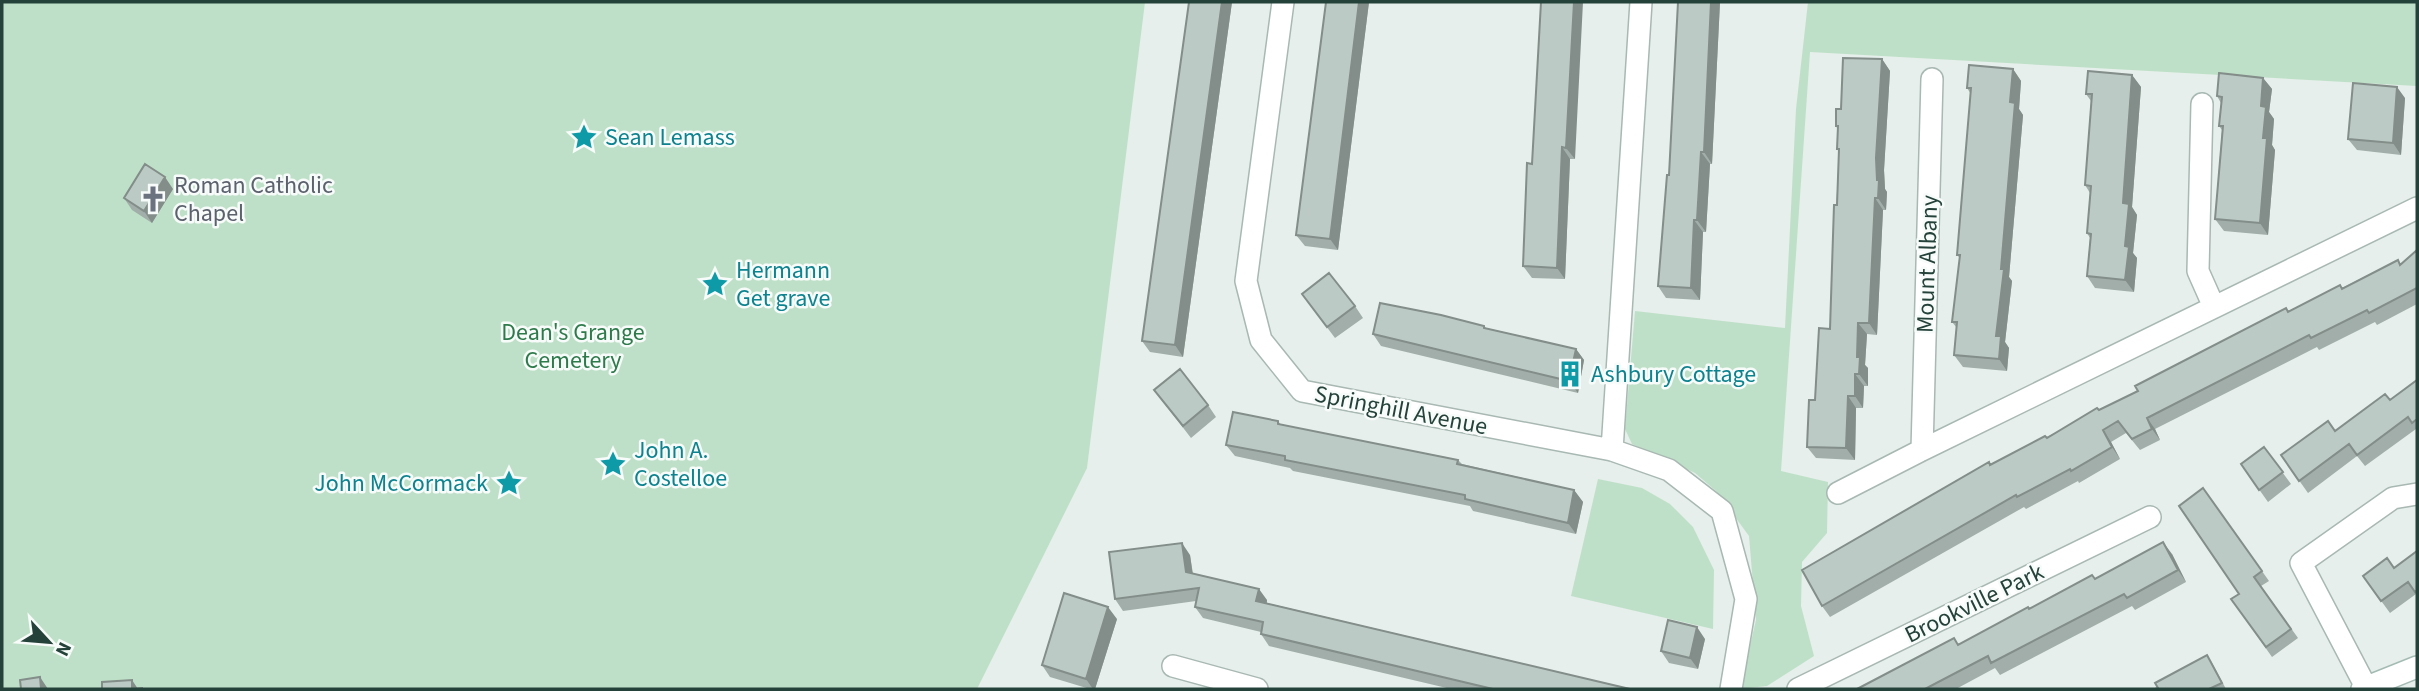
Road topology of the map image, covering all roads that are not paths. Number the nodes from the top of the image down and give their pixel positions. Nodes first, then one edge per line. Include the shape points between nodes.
1 (1283, 2) edge
2 (1641, 2) edge
3 (1932, 79) dead end
4 (2203, 104) dead end
5 (2417, 208) edge
6 (2214, 307) junction
7 (1612, 450) junction
8 (1922, 450) junction
9 (1838, 493) dead end
10 (2417, 494) edge
11 (2150, 517) dead end
12 (1173, 666) dead end
13 (2417, 667) edge
14 (2364, 688) edge
15 (1257, 689) edge
16 (1731, 689) edge
17 (1798, 689) edge

1 - 7 street, Springhill Avenue via 1246,281 1261,340 1302,391
2 - 7 street
3 - 8 street, Mount Albany
4 - 6 street via 2198,271
5 - 6 street
6 - 8 street
7 - 16 street, Springhill Avenue via 1669,470 1722,511 1746,599
8 - 9 street
10 - 14 street via 2393,498 2301,563
11 - 17 street, Brookville Park
12 - 15 street
13 - 14 street

